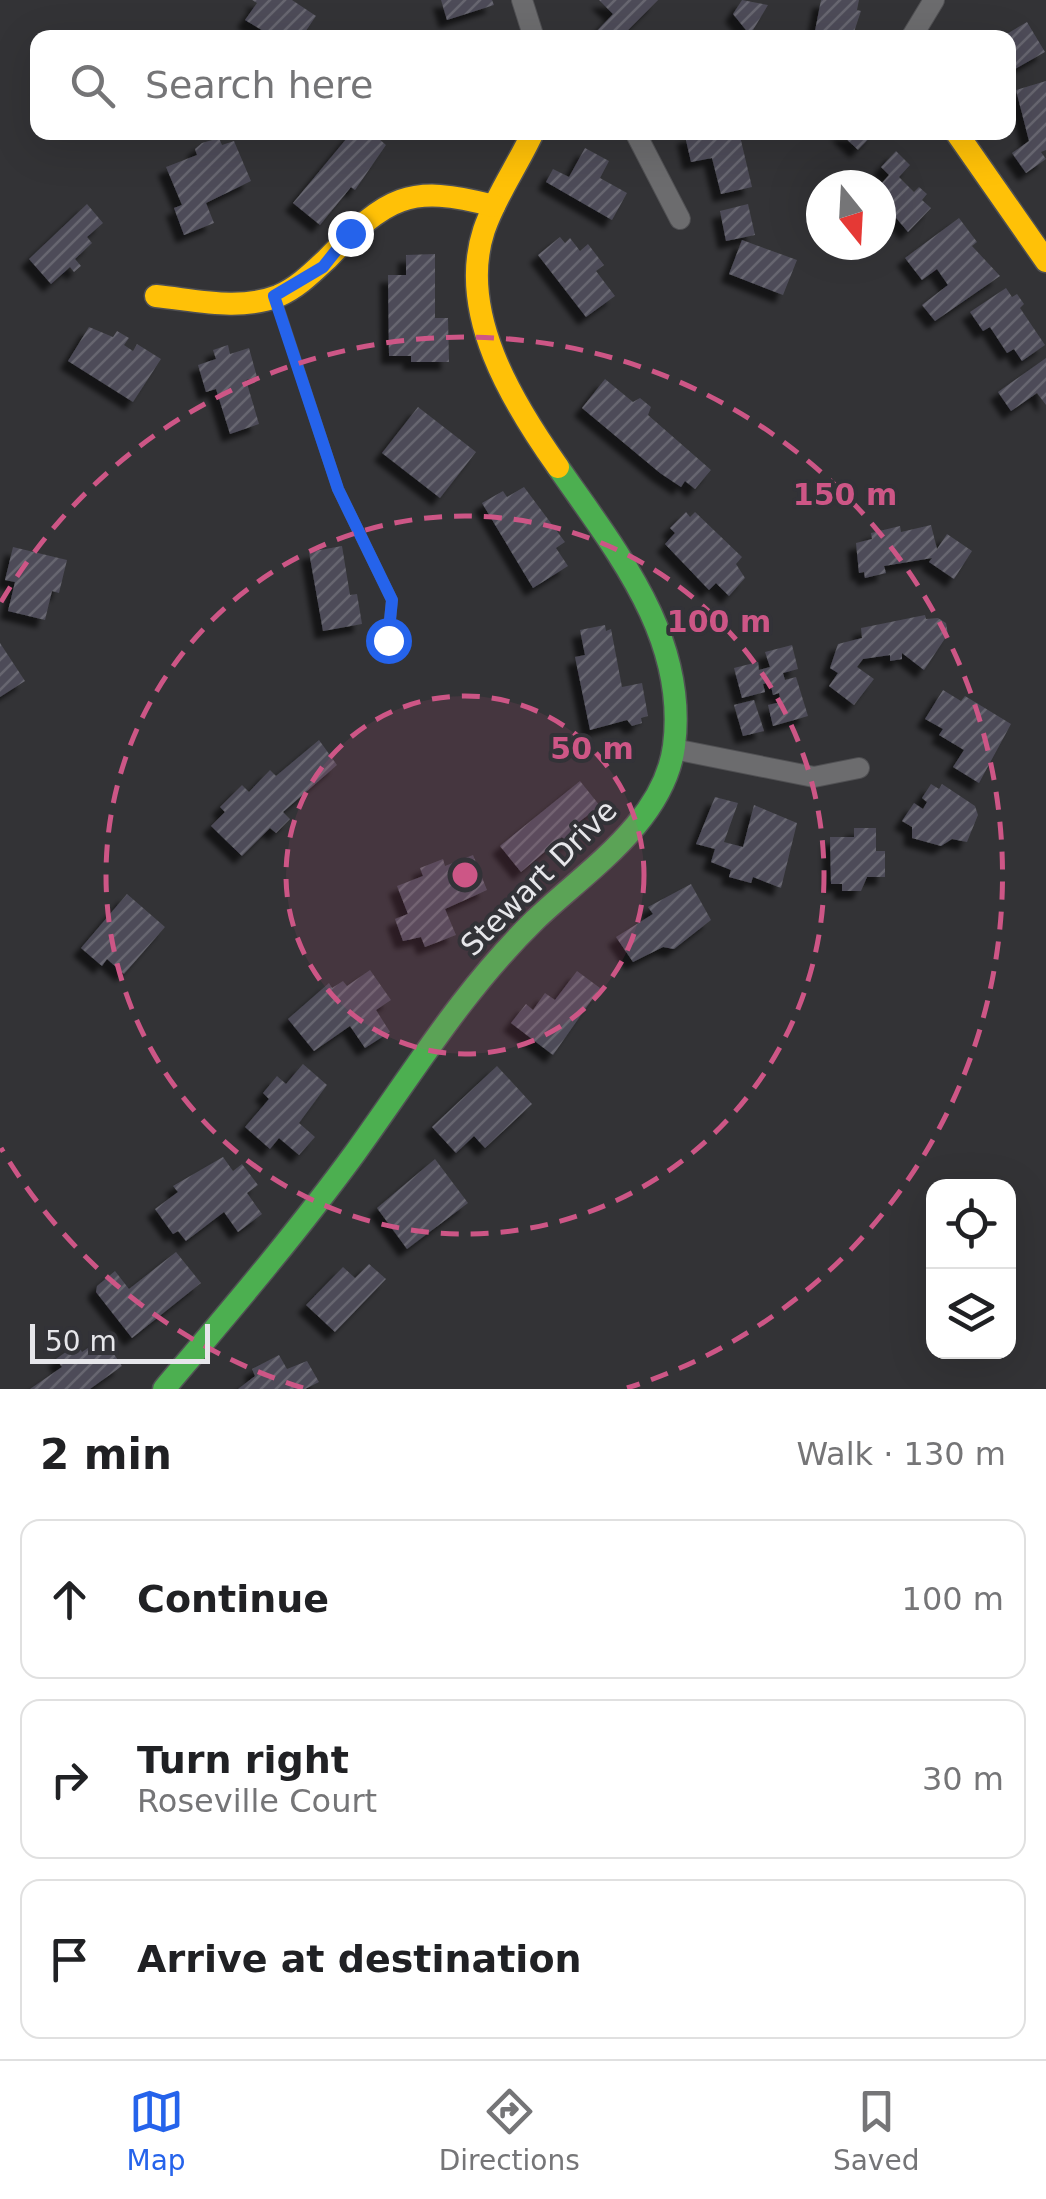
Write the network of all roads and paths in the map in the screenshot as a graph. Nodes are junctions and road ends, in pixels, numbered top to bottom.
1 (522, 0) edge
2 (934, 0) edge
3 (531, 30) edge
4 (915, 30) edge
5 (529, 140) edge
6 (639, 140) edge
7 (962, 140) edge
8 (494, 206) junction
9 (680, 218) dead end
10 (1046, 261) edge
11 (156, 296) dead end
12 (274, 296) junction
13 (388, 640) dead end
14 (674, 749) junction
15 (859, 768) dead end
16 (164, 1389) edge

1 - 3 street
2 - 4 street
5 - 8 street, Stewart Drive
6 - 9 street
7 - 10 street
8 - 12 street
8 - 14 street, Stewart Drive
11 - 12 street
12 - 13 lane
14 - 15 street
14 - 16 street, Stewart Drive

